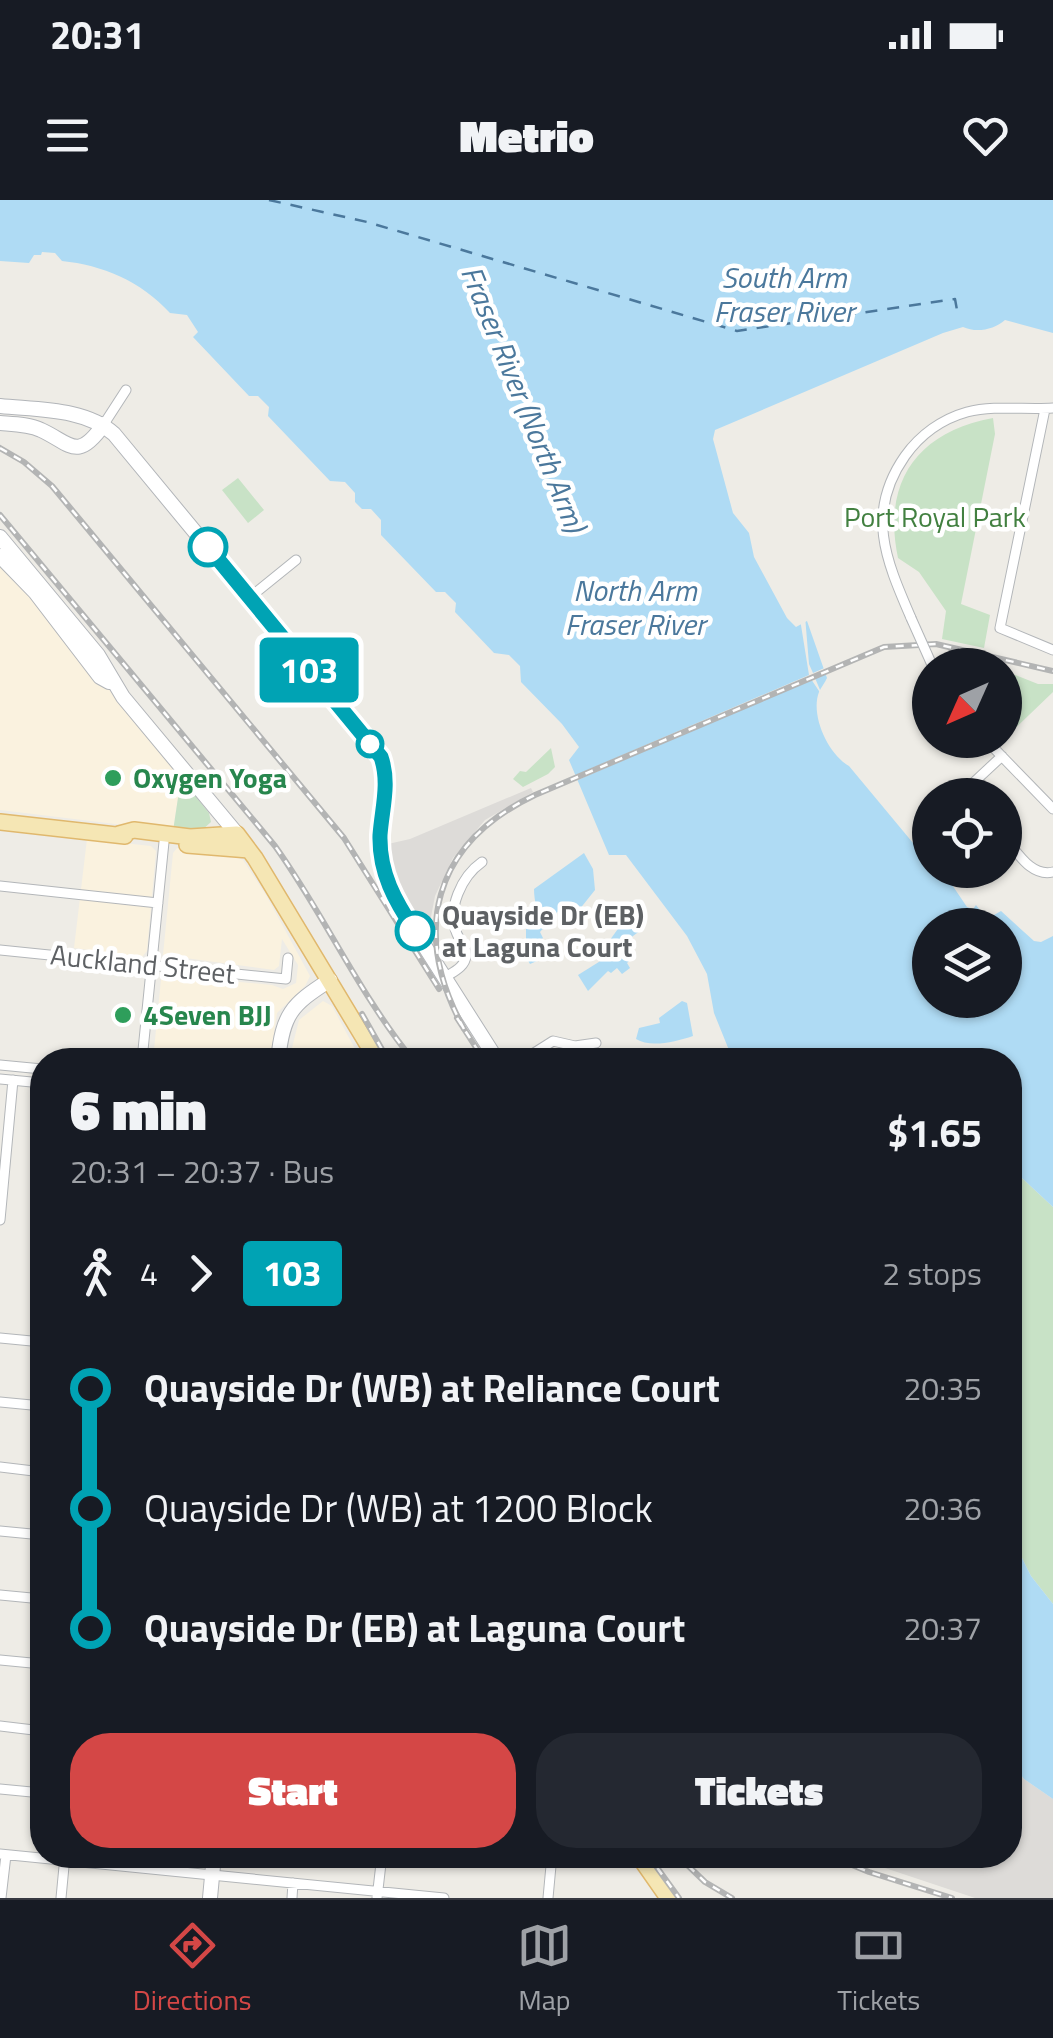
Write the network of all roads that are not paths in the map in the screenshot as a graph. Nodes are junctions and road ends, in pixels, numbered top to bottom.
1 (126, 390) dead end
2 (0, 406) edge
3 (1049, 408) edge
4 (0, 423) edge
5 (104, 424) junction
6 (0, 537) edge
7 (0, 556) edge
8 (296, 560) dead end
9 (249, 598) junction
10 (924, 648) edge
11 (1053, 650) edge
12 (114, 686) junction
13 (1000, 758) edge
14 (1004, 758) edge
15 (978, 778) edge
16 (1053, 810) edge
17 (0, 822) edge
18 (119, 834) junction
19 (237, 834) junction
20 (164, 842) junction
21 (249, 850) junction
22 (1022, 858) edge
23 (482, 862) dead end
24 (1049, 873) edge
25 (0, 886) edge
26 (158, 903) junction
27 (0, 950) edge
28 (288, 958) dead end
29 (152, 964) junction
30 (444, 978) junction
31 (330, 980) junction
32 (596, 1043) dead end
33 (143, 1048) edge
34 (280, 1048) edge
35 (370, 1048) edge
36 (489, 1048) edge
37 (541, 1048) edge
38 (0, 1065) edge
39 (30, 1068) edge
40 (0, 1079) edge
41 (13, 1080) junction
42 (30, 1082) edge
43 (0, 1220) edge
44 (0, 1338) edge
45 (30, 1341) edge
46 (0, 1402) edge
47 (30, 1405) edge
48 (0, 1468) edge
49 (30, 1471) edge
50 (0, 1531) edge
51 (30, 1534) edge
52 (0, 1595) edge
53 (30, 1598) edge
54 (0, 1660) edge
55 (30, 1663) edge
56 (0, 1726) edge
57 (30, 1730) edge
58 (0, 1789) edge
59 (30, 1793) edge
60 (3, 1854) edge
61 (30, 1856) edge
62 (64, 1868) edge
63 (138, 1868) edge
64 (213, 1868) edge
65 (381, 1868) edge
66 (551, 1868) edge
67 (647, 1868) edge
68 (212, 1875) junction
69 (293, 1883) junction
70 (378, 1895) edge
71 (1, 1898) edge
72 (61, 1898) edge
73 (210, 1898) edge
74 (292, 1898) edge
75 (444, 1898) edge
76 (548, 1898) edge
77 (668, 1898) edge

1 - 5 street
2 - 5 street
3 - 10 street, bridge
3 - 11 street
4 - 5 street
5 - 9 street
6 - 12 street
7 - 12 street
8 - 9 street
9 - 30 street
12 - 19 street
13 - 15 street
14 - 16 street
17 - 18 main road
18 - 19 main road
18 - 20 main road
19 - 21 main road
20 - 21 main road
20 - 26 street
21 - 31 main road
22 - 24 street
23 - 30 street
25 - 26 street
26 - 29 street
27 - 29 street, Auckland Street
28 - 29 street, Auckland Street
29 - 33 street
30 - 36 street
31 - 34 street
31 - 35 main road
32 - 37 street
38 - 39 street
40 - 41 street
41 - 42 street
41 - 43 street
44 - 45 street
46 - 47 street
48 - 49 street
50 - 51 street
52 - 53 street
54 - 55 street
56 - 57 street
58 - 59 street
60 - 61 street
60 - 71 street
62 - 72 street
63 - 68 street
64 - 68 street
65 - 70 street
66 - 76 street
67 - 77 main road
68 - 69 street
68 - 73 street
69 - 70 street
69 - 74 street
70 - 75 street

